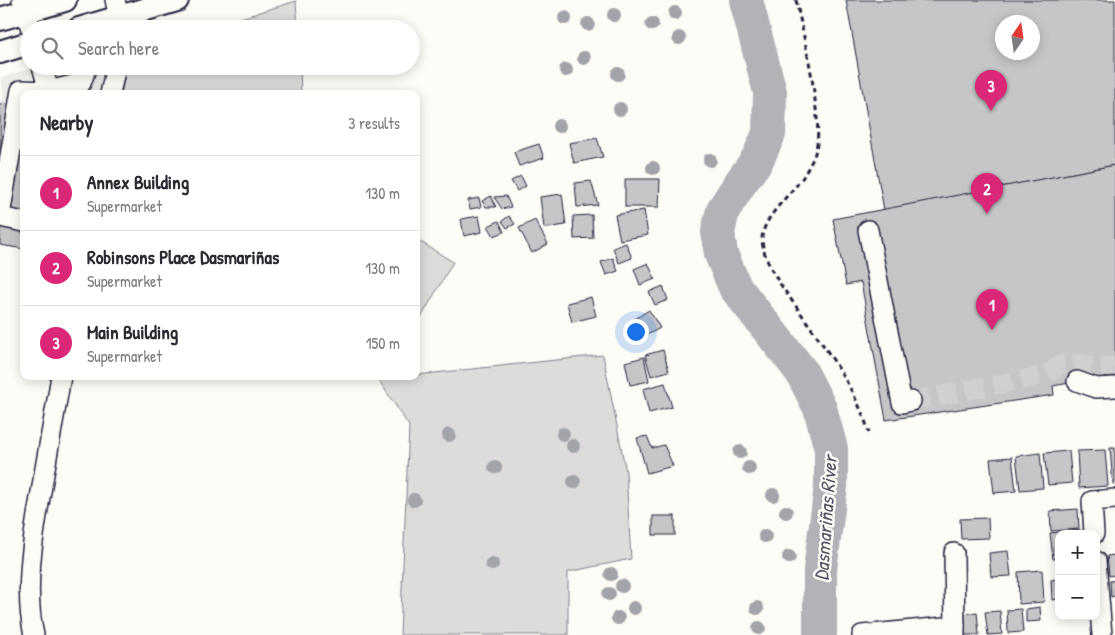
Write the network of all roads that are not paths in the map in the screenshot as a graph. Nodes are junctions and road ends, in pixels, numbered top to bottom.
1 (65, 0) edge
2 (177, 0) edge
3 (26, 13) edge
4 (0, 19) edge
5 (116, 19) edge
6 (20, 46) edge
7 (0, 52) edge
8 (45, 75) edge
9 (83, 75) edge
10 (114, 75) edge
11 (50, 90) edge
12 (54, 90) edge
13 (111, 90) edge
14 (20, 96) edge
15 (0, 217) edge
16 (20, 221) edge
17 (868, 230) dead end
18 (60, 380) edge
19 (1077, 381) dead end
20 (1115, 387) edge
21 (911, 400) dead end
22 (1115, 499) edge
23 (1094, 530) edge
24 (954, 553) dead end
25 (1097, 575) edge
26 (955, 631) edge
27 (899, 633) edge
28 (34, 635) edge
29 (862, 635) edge
30 (1102, 635) edge

1 - 3 main road
2 - 5 main road
3 - 4 main road
6 - 7 main road
8 - 11 street
9 - 12 street
10 - 13 street
14 - 15 street
15 - 16 street
17 - 21 street
18 - 28 street
19 - 20 street
22 - 23 street
24 - 26 street
25 - 30 street
26 - 27 street
27 - 29 street

